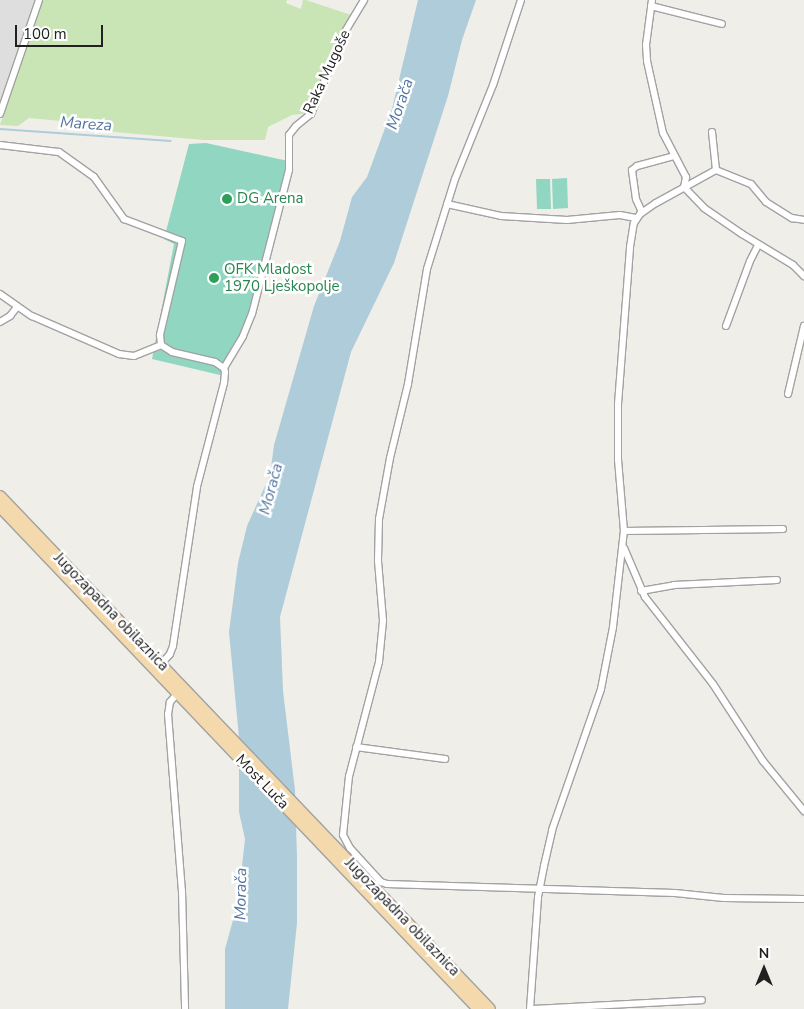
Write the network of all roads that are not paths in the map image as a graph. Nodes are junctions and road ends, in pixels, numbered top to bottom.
1 (39, 0) edge
2 (364, 0) edge
3 (521, 0) edge
4 (651, 3) edge
5 (722, 24) dead end
6 (0, 114) edge
7 (712, 132) dead end
8 (0, 145) edge
9 (674, 156) junction
10 (716, 170) junction
11 (684, 187) junction
12 (447, 204) junction
13 (642, 212) junction
14 (636, 218) junction
15 (804, 220) edge
16 (758, 245) junction
17 (804, 276) edge
18 (0, 294) edge
19 (17, 307) junction
20 (0, 322) edge
21 (726, 326) dead end
22 (804, 326) edge
23 (161, 344) junction
24 (224, 368) junction
25 (788, 394) dead end
26 (0, 496) edge
27 (0, 507) edge
28 (783, 529) dead end
29 (624, 531) junction
30 (623, 547) junction
31 (777, 580) dead end
32 (641, 591) junction
33 (161, 664) junction
34 (177, 694) junction
35 (219, 731) junction
36 (356, 747) junction
37 (444, 759) dead end
38 (804, 812) edge
39 (311, 827) junction
40 (539, 888) junction
41 (804, 899) edge
42 (702, 1000) dead end
43 (185, 1009) edge
44 (478, 1009) edge
45 (490, 1009) edge
46 (531, 1009) edge

1 - 6 street
2 - 24 street, Raka Mugoše
3 - 12 street
4 - 5 street
4 - 9 street
7 - 10 street
8 - 23 street
9 - 11 street
9 - 13 street
10 - 11 street
10 - 15 street
11 - 13 street
11 - 16 street
12 - 14 street
12 - 36 street
13 - 14 street
14 - 29 street
16 - 17 street
16 - 21 street
18 - 19 street
19 - 20 street
19 - 23 street
22 - 25 street
23 - 24 street
24 - 33 street
26 - 33 main road, Jugozapadna obilaznica
27 - 34 main road, Jugozapadna obilaznica
28 - 29 street
29 - 30 street
30 - 32 street
30 - 40 street
31 - 32 street
32 - 38 street
33 - 35 main road, Jugozapadna obilaznica
34 - 35 main road, Jugozapadna obilaznica
34 - 43 street
35 - 39 main road, Most Luča
36 - 37 street
36 - 40 street
39 - 44 main road, Jugozapadna obilaznica
39 - 45 main road, Jugozapadna obilaznica
40 - 41 street
40 - 46 street
42 - 46 street

